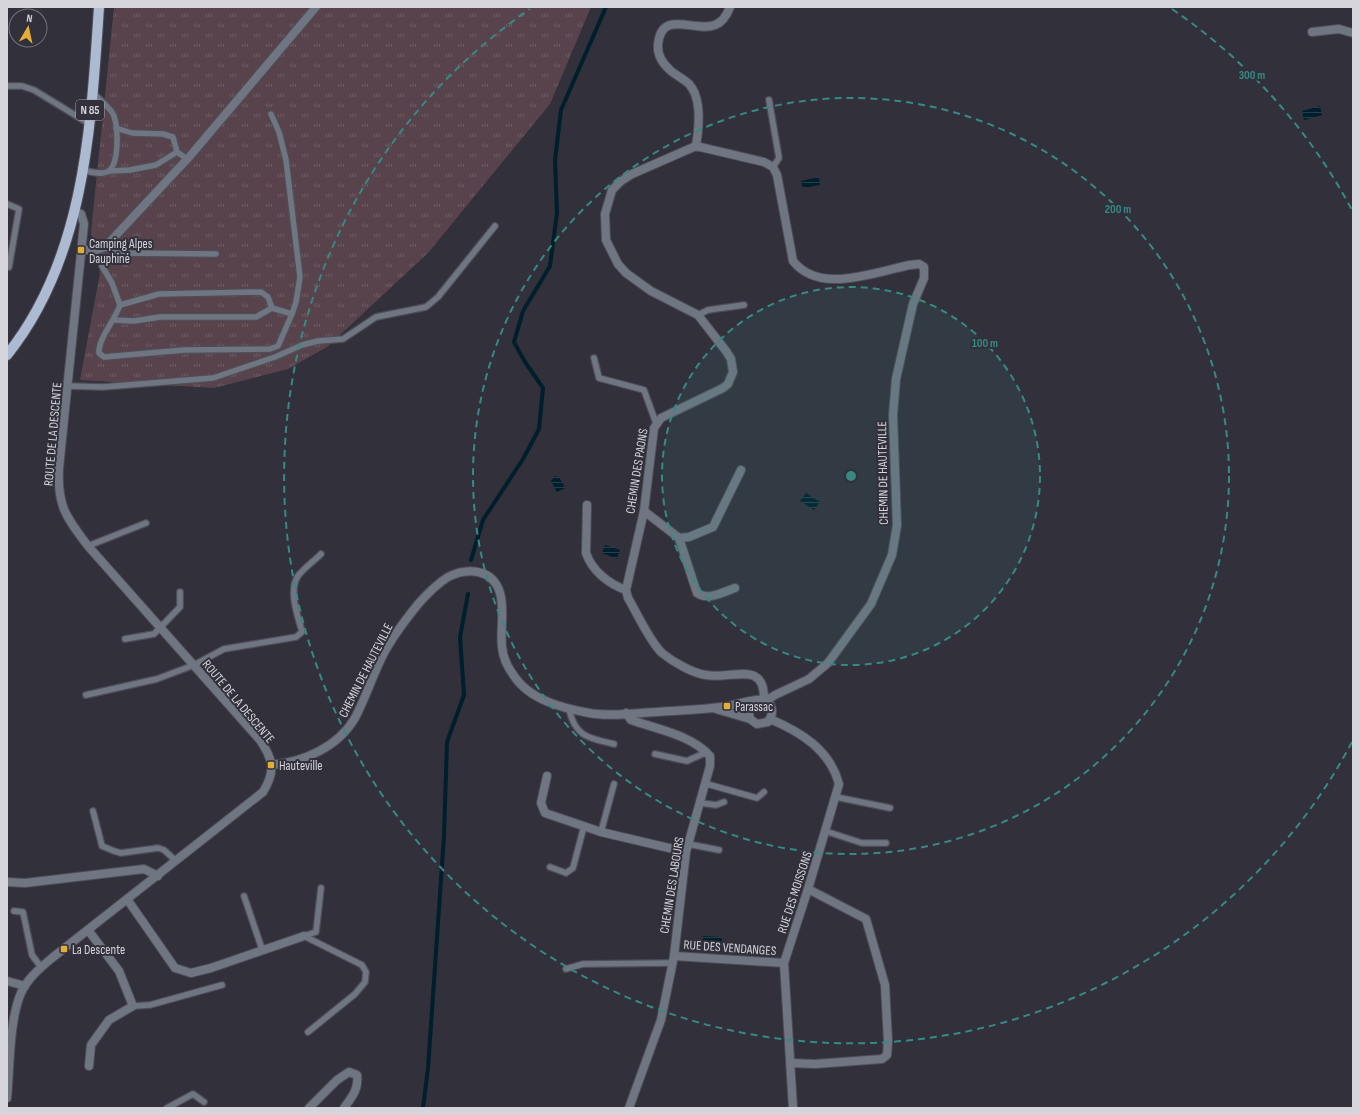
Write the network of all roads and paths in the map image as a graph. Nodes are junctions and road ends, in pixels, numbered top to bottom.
1 (99, 7) edge
2 (316, 7) edge
3 (730, 7) edge
4 (1312, 32) dead end
5 (1353, 33) edge
6 (7, 86) edge
7 (92, 91) junction
8 (769, 100) dead end
9 (271, 114) dead end
10 (88, 123) junction
11 (116, 128) junction
12 (696, 146) junction
13 (177, 152) junction
14 (187, 159) junction
15 (772, 167) junction
16 (83, 170) junction
17 (110, 171) junction
18 (7, 204) edge
19 (75, 211) junction
20 (496, 226) dead end
21 (105, 247) junction
22 (81, 250) junction
23 (216, 254) dead end
24 (102, 266) dead end
25 (10, 267) dead end
26 (120, 305) junction
27 (744, 305) dead end
28 (272, 308) junction
29 (292, 314) junction
30 (698, 315) junction
31 (114, 320) junction
32 (7, 355) edge
33 (594, 358) dead end
34 (67, 386) junction
35 (656, 423) junction
36 (741, 470) dead end
37 (587, 505) dead end
38 (644, 511) junction
39 (146, 523) dead end
40 (679, 538) junction
41 (88, 546) junction
42 (321, 554) dead end
43 (735, 588) dead end
44 (626, 590) junction
45 (180, 592) dead end
46 (161, 628) junction
47 (125, 639) dead end
48 (194, 665) junction
49 (86, 695) dead end
50 (765, 700) junction
51 (753, 701) junction
52 (711, 708) junction
53 (569, 709) junction
54 (626, 714) junction
55 (750, 719) junction
56 (770, 719) junction
57 (614, 744) dead end
58 (707, 752) junction
59 (655, 754) dead end
60 (272, 765) junction
61 (547, 776) dead end
62 (614, 784) dead end
63 (707, 784) junction
64 (764, 792) dead end
65 (836, 797) junction
66 (724, 802) dead end
67 (701, 803) junction
68 (890, 808) dead end
69 (93, 811) dead end
70 (584, 826) junction
71 (826, 831) junction
72 (601, 832) junction
73 (886, 843) dead end
74 (687, 848) junction
75 (719, 850) dead end
76 (176, 861) junction
77 (550, 867) dead end
78 (158, 876) junction
79 (7, 882) edge
80 (321, 888) dead end
81 (808, 889) junction
82 (244, 896) dead end
83 (127, 900) junction
84 (14, 911) dead end
85 (88, 930) junction
86 (304, 936) junction
87 (262, 949) junction
88 (673, 959) junction
89 (784, 963) junction
90 (41, 967) junction
91 (566, 969) dead end
92 (7, 981) edge
93 (222, 985) dead end
94 (25, 986) junction
95 (133, 1006) junction
96 (308, 1032) dead end
97 (9, 1058) edge
98 (791, 1062) junction
99 (89, 1066) dead end
100 (7, 1098) edge
101 (204, 1102) dead end
102 (167, 1108) edge
103 (309, 1108) edge
104 (344, 1108) edge
105 (629, 1108) edge
106 (793, 1108) edge

1 - 7 main road, N 85
2 - 14 street
3 - 12 street
4 - 5 street
6 - 10 lane
7 - 10 main road, N 85
7 - 11 lane
8 - 15 lane
9 - 29 lane
10 - 16 main road, N 85
11 - 13 lane
11 - 17 lane
12 - 15 street
12 - 30 street, CHEMIN DES PAONS
13 - 14 lane
13 - 17 lane
14 - 21 street
15 - 50 street, CHEMIN DE HAUTEVILLE
16 - 17 lane
16 - 19 main road, N 85
18 - 25 lane
19 - 22 street, ROUTE DE LA DESCENTE
19 - 32 main road, N 85
20 - 34 lane
21 - 22 street
21 - 23 lane
22 - 34 street, ROUTE DE LA DESCENTE
24 - 26 lane
26 - 28 lane
26 - 31 lane
27 - 30 lane
28 - 29 lane
28 - 31 lane
29 - 31 lane
30 - 35 street, CHEMIN DES PAONS
33 - 35 lane
34 - 41 street, ROUTE DE LA DESCENTE
35 - 38 street, CHEMIN DES PAONS
36 - 40 street
37 - 44 street
38 - 40 street
38 - 44 street, CHEMIN DES PAONS
39 - 41 lane
40 - 43 street
41 - 46 street, ROUTE DE LA DESCENTE
42 - 48 lane
44 - 50 street
45 - 46 lane
46 - 47 lane
46 - 48 street, ROUTE DE LA DESCENTE
48 - 49 lane
48 - 60 street, ROUTE DE LA DESCENTE
50 - 51 street
50 - 56 street
51 - 52 street, CHEMIN DE HAUTEVILLE
51 - 55 street
52 - 54 street, CHEMIN DE HAUTEVILLE
52 - 55 street, CHEMIN DE HAUTEVILLE
53 - 54 street, CHEMIN DE HAUTEVILLE
53 - 57 lane
53 - 60 street, CHEMIN DE HAUTEVILLE
54 - 58 street
55 - 56 street
56 - 65 street, RUE DES MOISSONS
58 - 59 lane
58 - 63 street, CHEMIN DES LABOURS
60 - 76 street
61 - 70 street
62 - 72 lane
63 - 64 lane
63 - 67 street, CHEMIN DES LABOURS
65 - 68 lane
65 - 71 street, RUE DES MOISSONS
66 - 67 lane
67 - 74 street, CHEMIN DES LABOURS
69 - 76 lane
70 - 72 street
70 - 77 lane
71 - 73 lane
71 - 81 street, RUE DES MOISSONS
72 - 74 street
74 - 75 lane
74 - 88 street, CHEMIN DES LABOURS
76 - 78 street
78 - 79 street
78 - 83 street
80 - 86 lane
81 - 89 street, RUE DES MOISSONS
81 - 98 street
82 - 87 lane
83 - 85 street
83 - 87 street
84 - 90 lane
85 - 90 street
85 - 95 street
86 - 87 street
86 - 96 lane
88 - 89 street, RUE DES VENDANGES
88 - 91 lane
88 - 105 street, CHEMIN DES LABOURS
89 - 98 street, RUE DES MOISSONS
90 - 94 street
92 - 94 street
93 - 95 lane
94 - 97 street
95 - 99 street
97 - 100 street
98 - 106 street, RUE DES MOISSONS
101 - 102 lane
103 - 104 street

